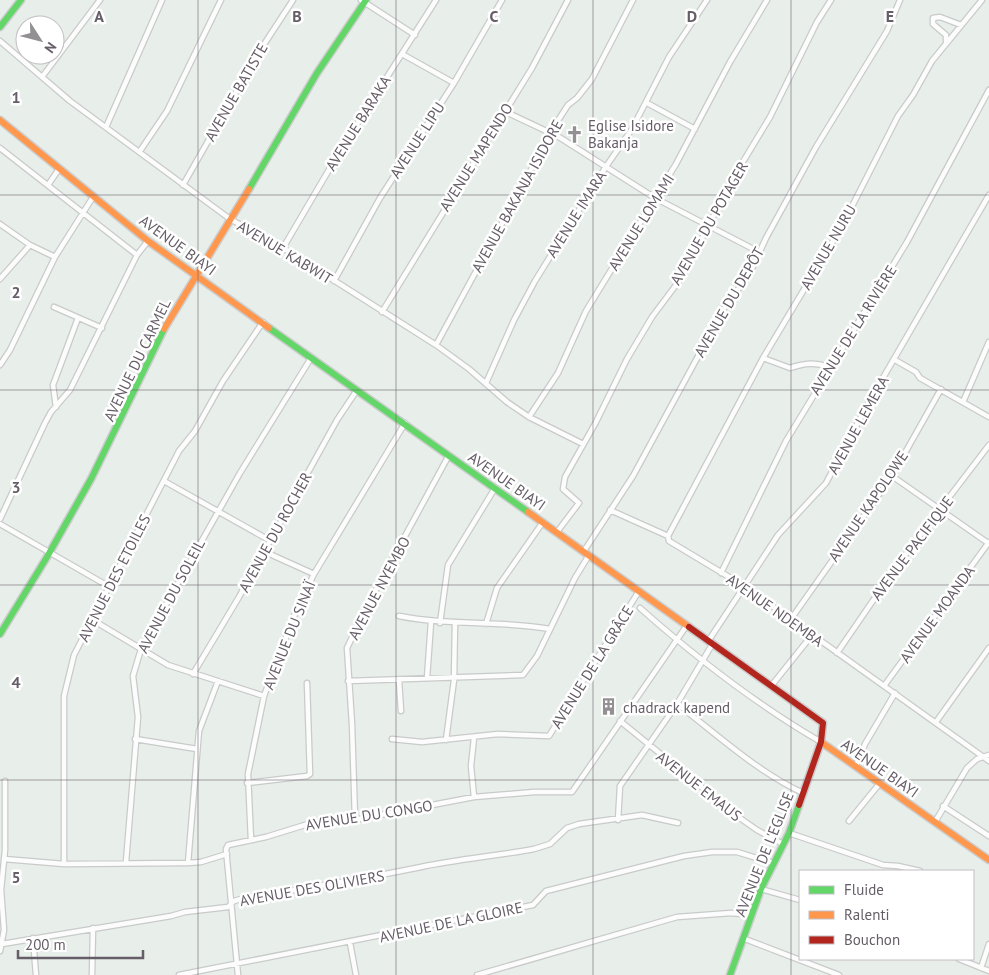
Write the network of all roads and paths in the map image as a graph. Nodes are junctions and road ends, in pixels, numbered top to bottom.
1 (21, 0) edge
2 (100, 0) edge
3 (162, 0) edge
4 (221, 0) edge
5 (292, 0) edge
6 (436, 0) edge
7 (502, 0) edge
8 (568, 0) edge
9 (633, 0) edge
10 (707, 0) edge
11 (767, 0) edge
12 (831, 0) edge
13 (900, 0) edge
14 (982, 0) edge
15 (364, 1) edge
16 (961, 25) junction
17 (0, 27) edge
18 (415, 35) junction
19 (0, 41) edge
20 (946, 42) junction
21 (402, 54) junction
22 (42, 77) junction
23 (454, 82) junction
24 (989, 90) edge
25 (647, 103) junction
26 (504, 111) junction
27 (0, 120) edge
28 (106, 127) junction
29 (695, 129) junction
30 (551, 134) junction
31 (0, 148) edge
32 (140, 151) junction
33 (605, 168) junction
34 (59, 169) junction
35 (183, 185) junction
36 (48, 186) junction
37 (989, 195) edge
38 (93, 197) junction
39 (655, 198) junction
40 (83, 212) junction
41 (230, 219) junction
42 (0, 224) edge
43 (708, 225) junction
44 (148, 241) junction
45 (30, 245) junction
46 (282, 248) junction
47 (758, 252) junction
48 (137, 255) junction
49 (55, 257) junction
50 (198, 275) junction
51 (0, 279) edge
52 (334, 281) junction
53 (54, 307) dead end
54 (382, 312) junction
55 (78, 318) junction
56 (263, 322) junction
57 (102, 328) junction
58 (989, 342) edge
59 (436, 345) junction
60 (311, 358) junction
61 (763, 358) junction
62 (895, 360) junction
63 (0, 364) edge
64 (829, 367) junction
65 (0, 371) edge
66 (486, 382) junction
67 (941, 389) junction
68 (357, 390) junction
69 (963, 402) junction
70 (56, 407) junction
71 (529, 417) junction
72 (989, 417) edge
73 (405, 424) junction
74 (583, 444) junction
75 (989, 445) edge
76 (449, 455) junction
77 (892, 476) junction
78 (164, 481) junction
79 (495, 488) junction
80 (942, 509) junction
81 (610, 510) junction
82 (217, 512) junction
83 (0, 519) edge
84 (543, 522) junction
85 (0, 524) edge
86 (557, 532) junction
87 (668, 536) junction
88 (269, 540) junction
89 (989, 542) edge
90 (263, 551) junction
91 (50, 553) junction
92 (587, 553) junction
93 (721, 573) junction
94 (314, 574) junction
95 (108, 586) junction
96 (744, 586) junction
97 (639, 591) junction
98 (640, 608) dead end
99 (399, 616) dead end
100 (91, 619) junction
101 (790, 619) junction
102 (431, 622) junction
103 (440, 623) junction
104 (455, 623) junction
105 (486, 624) junction
106 (687, 625) junction
107 (550, 629) junction
108 (0, 634) edge
109 (812, 635) junction
110 (676, 641) junction
111 (710, 642) junction
112 (989, 648) edge
113 (141, 649) junction
114 (837, 653) junction
115 (703, 660) junction
116 (193, 674) junction
117 (427, 678) junction
118 (454, 678) junction
119 (399, 680) junction
120 (218, 681) junction
121 (348, 681) junction
122 (307, 683) dead end
123 (772, 685) junction
124 (884, 686) junction
125 (895, 693) junction
126 (264, 696) junction
127 (677, 704) junction
128 (401, 710) dead end
129 (620, 721) junction
130 (936, 722) junction
131 (474, 738) junction
132 (135, 739) junction
133 (392, 739) dead end
134 (446, 740) junction
135 (821, 742) junction
136 (649, 746) junction
137 (197, 749) junction
138 (989, 755) edge
139 (982, 758) junction
140 (989, 761) edge
141 (856, 766) junction
142 (5, 782) dead end
143 (880, 783) junction
144 (247, 784) junction
145 (803, 793) junction
146 (474, 797) junction
147 (944, 806) junction
148 (354, 820) junction
149 (618, 820) junction
150 (849, 821) dead end
151 (934, 822) junction
152 (678, 823) dead end
153 (789, 833) junction
154 (989, 836) edge
155 (251, 840) junction
156 (783, 844) junction
157 (227, 854) junction
158 (4, 859) junction
159 (989, 860) edge
160 (126, 862) junction
161 (188, 863) junction
162 (773, 863) junction
163 (64, 864) junction
164 (916, 870) edge
165 (761, 889) junction
166 (799, 900) edge
167 (232, 903) junction
168 (2, 913) edge
169 (752, 915) junction
170 (93, 928) junction
171 (33, 938) junction
172 (745, 939) junction
173 (350, 943) junction
174 (2, 944) junction
175 (989, 944) edge
176 (0, 950) edge
177 (799, 960) edge
178 (800, 960) edge
179 (961, 960) edge
180 (237, 962) junction
181 (980, 968) junction
182 (989, 972) edge
183 (36, 975) edge
184 (92, 975) edge
185 (179, 975) edge
186 (238, 975) edge
187 (356, 975) edge
188 (477, 975) edge
189 (730, 975) edge
190 (839, 975) edge

1 - 17 street
2 - 22 street
3 - 28 street
4 - 32 street
5 - 35 street, AVENUE BATISTE
6 - 18 street, AVENUE BARAKA
7 - 23 street, AVENUE LIPU
8 - 26 street, AVENUE MAPENDO
9 - 30 street, AVENUE BAKANJA ISIDORE
10 - 25 street, AVENUE IMARA
11 - 29 street, AVENUE LOMAMI
12 - 43 street, AVENUE DU POTAGER
13 - 47 street, AVENUE DU DEPÔT
14 - 16 street
15 - 18 street
15 - 41 street, AVENUE DU CARMEL
16 - 20 street, AVENUE NURU
16 - 20 street
18 - 21 street, AVENUE BARAKA
19 - 22 street, AVENUE KABWIT
20 - 61 street, AVENUE NURU
21 - 23 street
21 - 46 street, AVENUE BARAKA
22 - 28 street, AVENUE KABWIT
23 - 52 street, AVENUE LIPU
24 - 64 street, AVENUE DE LA RIVIÈRE
25 - 29 street
25 - 33 street, AVENUE IMARA
26 - 30 street
26 - 54 street, AVENUE MAPENDO
27 - 34 street, AVENUE BIAYI
28 - 32 street, AVENUE KABWIT
29 - 39 street, AVENUE LOMAMI
30 - 33 street
30 - 59 street, AVENUE BAKANJA ISIDORE
31 - 36 street
32 - 35 street, AVENUE KABWIT
33 - 39 street
33 - 66 street, AVENUE IMARA
34 - 36 street
34 - 38 street, AVENUE BIAYI
35 - 41 street, AVENUE KABWIT
36 - 40 street
37 - 62 street, AVENUE LEMERA
38 - 40 street
38 - 44 street, AVENUE BIAYI
39 - 43 street
39 - 71 street, AVENUE LOMAMI
40 - 48 street
40 - 49 street
41 - 46 street, AVENUE KABWIT
41 - 50 street, AVENUE DU CARMEL
42 - 45 street
43 - 47 street
43 - 74 street, AVENUE DU POTAGER
44 - 48 street
44 - 50 street, AVENUE BIAYI
45 - 49 street
45 - 51 street
46 - 52 street, AVENUE KABWIT
47 - 81 street, AVENUE DU DEPÔT
48 - 57 street
49 - 63 street
50 - 56 street, AVENUE BIAYI
50 - 91 street, AVENUE DU CARMEL
52 - 54 street, AVENUE KABWIT
53 - 55 street
54 - 59 street, AVENUE KABWIT
55 - 57 street
55 - 70 street
56 - 60 street, AVENUE BIAYI
56 - 78 street, AVENUE DES ETOILES
57 - 70 street
58 - 69 street
59 - 66 street, AVENUE KABWIT
60 - 68 street, AVENUE BIAYI
60 - 82 street, AVENUE DU SOLEIL
61 - 64 street
61 - 87 street, AVENUE NURU
62 - 67 street
62 - 96 street, AVENUE LEMERA
63 - 65 street
64 - 93 street, AVENUE DE LA RIVIÈRE
66 - 71 street, AVENUE KABWIT
67 - 69 street
67 - 77 street, AVENUE KAPOLOWE
68 - 73 street, AVENUE BIAYI
68 - 88 street, AVENUE DU ROCHER
69 - 72 street
70 - 83 street
71 - 74 street, AVENUE KABWIT
73 - 76 street, AVENUE BIAYI
73 - 94 street, AVENUE DU SINAÏ
74 - 86 street, AVENUE DU POTAGER
75 - 80 street, AVENUE PACIFIQUE
76 - 79 street, AVENUE BIAYI
76 - 121 street, AVENUE NYEMBO
77 - 80 street
77 - 101 street, AVENUE KAPOLOWE
78 - 82 street
78 - 95 street, AVENUE DES ETOILES
79 - 84 street, AVENUE BIAYI
79 - 103 street
80 - 89 street
80 - 114 street, AVENUE PACIFIQUE
81 - 87 street, AVENUE NDEMBA
81 - 92 street, AVENUE DU DEPÔT
82 - 88 street
82 - 113 street, AVENUE DU SOLEIL
84 - 86 street, AVENUE BIAYI
84 - 105 street
85 - 91 street
86 - 92 street, AVENUE BIAYI
87 - 93 street, AVENUE NDEMBA
88 - 90 street, AVENUE DU ROCHER
89 - 124 street, AVENUE MOANDA
90 - 94 street
90 - 116 street, AVENUE DU ROCHER
91 - 95 street
91 - 108 street, AVENUE DU CARMEL
92 - 97 street, AVENUE BIAYI
92 - 107 street, AVENUE DU DEPÔT
93 - 96 street, AVENUE NDEMBA
94 - 126 street, AVENUE DU SINAÏ
95 - 100 street, AVENUE DES ETOILES
96 - 101 street, AVENUE NDEMBA
96 - 111 street, AVENUE LEMERA
97 - 106 street, AVENUE BIAYI
97 - 131 street, AVENUE DE LA GRÂCE
98 - 110 street
99 - 102 street
100 - 113 street
100 - 163 street, AVENUE DES ETOILES
101 - 109 street, AVENUE NDEMBA
102 - 103 street
102 - 117 street
103 - 104 street
104 - 105 street
104 - 118 street
105 - 107 street
106 - 110 street, AVENUE DU CONGO
106 - 111 street, AVENUE BIAYI
107 - 118 street, AVENUE DU DEPÔT
109 - 114 street, AVENUE NDEMBA
109 - 123 street
110 - 115 street
110 - 129 street, AVENUE DU CONGO
111 - 115 street
111 - 123 street, AVENUE BIAYI
112 - 130 street
113 - 116 street
113 - 132 street, AVENUE DU SOLEIL
114 - 124 street, AVENUE NDEMBA
115 - 127 street
115 - 135 street
116 - 120 street
117 - 118 street
117 - 119 street
118 - 134 street
119 - 121 street
119 - 128 street
120 - 126 street
120 - 137 street
121 - 148 street, AVENUE NYEMBO
122 - 144 street
123 - 135 street, AVENUE BIAYI
124 - 125 street, AVENUE NDEMBA
125 - 130 street, AVENUE NDEMBA
125 - 141 street
126 - 144 street, AVENUE DU SINAÏ
127 - 136 street
127 - 145 street
129 - 136 street, AVENUE EMAUS
129 - 146 street, AVENUE DU CONGO
130 - 139 street, AVENUE NDEMBA
131 - 134 street, AVENUE DE LA GRÂCE
131 - 146 street
132 - 137 street
132 - 160 street, AVENUE DU SOLEIL
133 - 134 street, AVENUE DE LA GRÂCE
135 - 141 street, AVENUE BIAYI
135 - 145 street, AVENUE DE L'EGLISE
136 - 149 street
136 - 156 street, AVENUE EMAUS
137 - 161 street
138 - 139 street
139 - 140 street, AVENUE NDEMBA
139 - 147 street
141 - 143 street, AVENUE BIAYI
142 - 158 street
143 - 150 street
143 - 151 street, AVENUE BIAYI
144 - 155 street, AVENUE DU SINAÏ
145 - 153 street, AVENUE DE L'EGLISE
146 - 148 street, AVENUE DU CONGO
147 - 151 street
147 - 154 street
148 - 155 street, AVENUE DU CONGO
149 - 152 street, AVENUE DES OLIVIERS
149 - 167 street, AVENUE DES OLIVIERS
151 - 159 street, AVENUE BIAYI
153 - 156 street, AVENUE DE L'EGLISE
153 - 164 street
155 - 157 street, AVENUE DU CONGO
156 - 162 street, AVENUE DE L'EGLISE
157 - 161 street, AVENUE DU CONGO
157 - 167 street
158 - 163 street, AVENUE DU CONGO
158 - 168 street
160 - 161 street, AVENUE DU CONGO
160 - 163 street, AVENUE DU CONGO
162 - 165 street, AVENUE DE L'EGLISE
162 - 173 street, AVENUE DE LA GLOIRE
165 - 166 street
165 - 169 street, AVENUE DE L'EGLISE
167 - 170 street, AVENUE DES OLIVIERS
167 - 180 street
168 - 174 street
169 - 172 street, AVENUE DE L'EGLISE
169 - 188 street
170 - 171 street, AVENUE DES OLIVIERS
170 - 184 street
171 - 174 street, AVENUE DES OLIVIERS
171 - 183 street
172 - 177 street
172 - 189 street, AVENUE DE L'EGLISE
173 - 180 street, AVENUE DE LA GLOIRE
173 - 187 street
174 - 176 street
175 - 181 street
178 - 190 street
179 - 181 street
180 - 185 street, AVENUE DE LA GLOIRE
180 - 186 street
181 - 182 street

